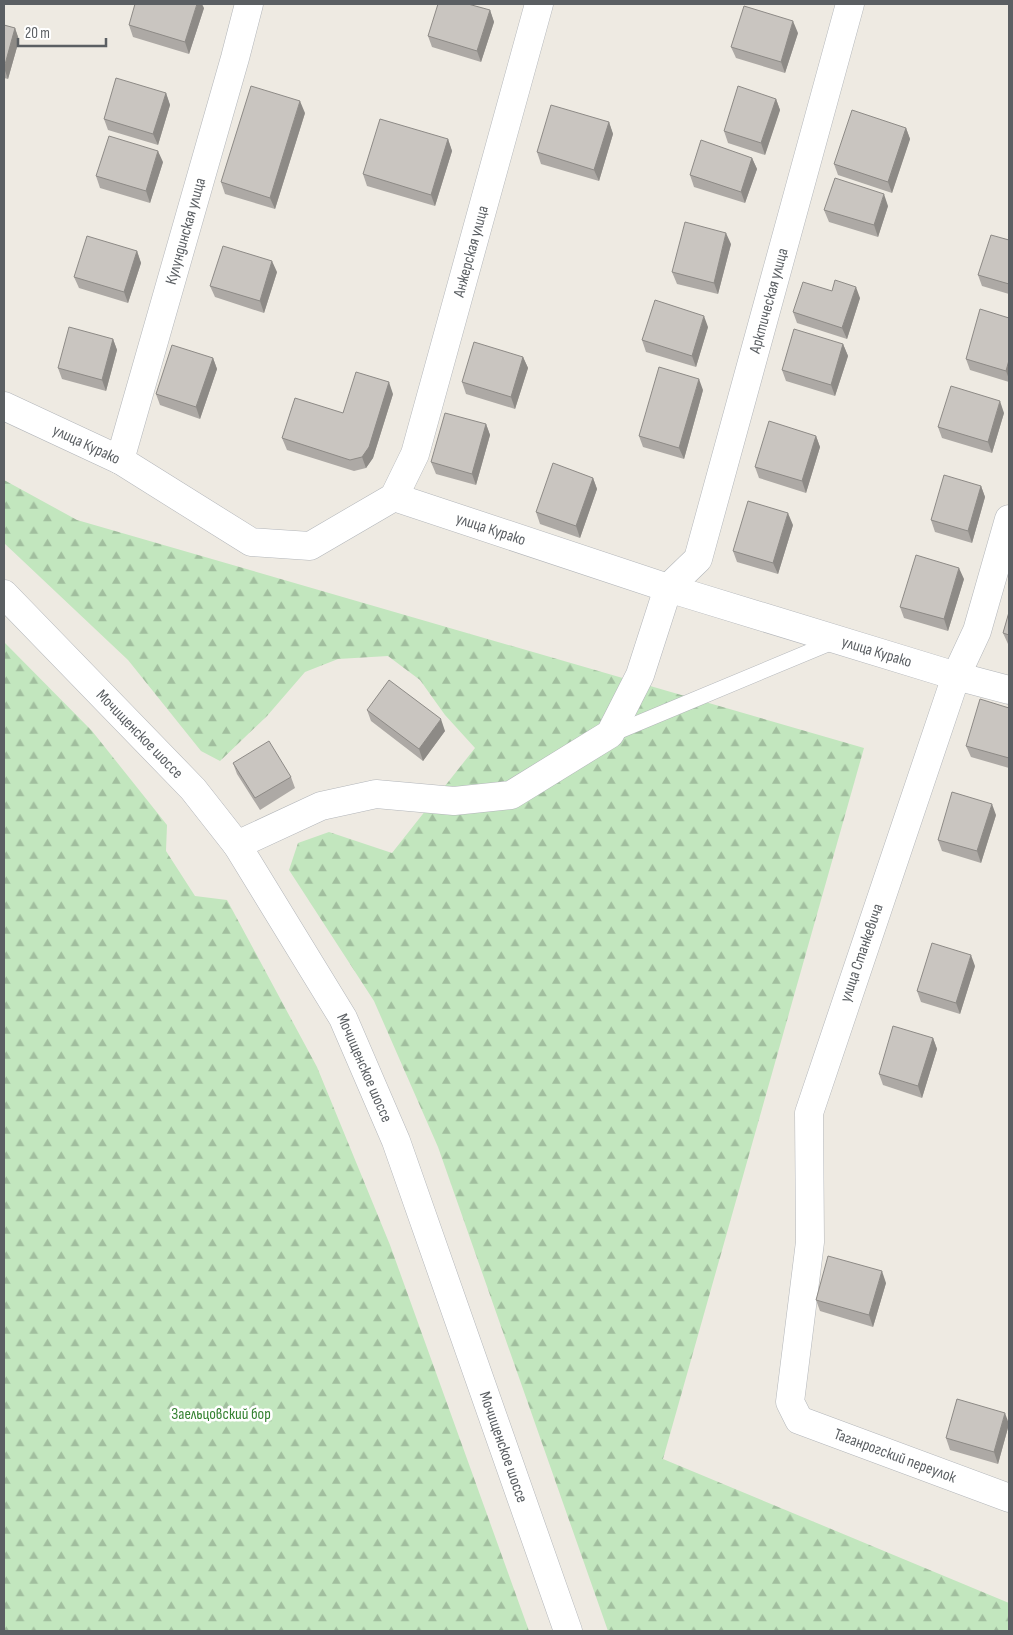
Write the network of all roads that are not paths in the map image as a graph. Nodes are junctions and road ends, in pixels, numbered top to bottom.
1 (249, 4) edge
2 (539, 4) edge
3 (850, 4) edge
4 (4, 406) edge
5 (120, 460) junction
6 (394, 497) junction
7 (1009, 519) edge
8 (668, 588) junction
9 (4, 594) edge
10 (838, 640) junction
11 (956, 676) junction
12 (1009, 690) edge
13 (610, 734) junction
14 (238, 845) junction
15 (790, 1402) joint
16 (1009, 1498) edge
17 (568, 1631) edge

1 - 5 street, Кулундинская улица
2 - 6 street, Анжерская улица
3 - 8 street, Арктическая улица
4 - 5 street, улица Курако
5 - 6 street, улица Курако
6 - 8 street, улица Курако
7 - 11 street, улица Станкевича
8 - 10 street, улица Курако
8 - 13 street
9 - 14 street, Мочищенское шоссе
10 - 11 street, улица Курако
10 - 13 lane
11 - 12 street, улица Курако
11 - 15 street, улица Станкевича
13 - 14 street
14 - 17 street, Мочищенское шоссе
15 - 16 street, Таганрогский переулок

